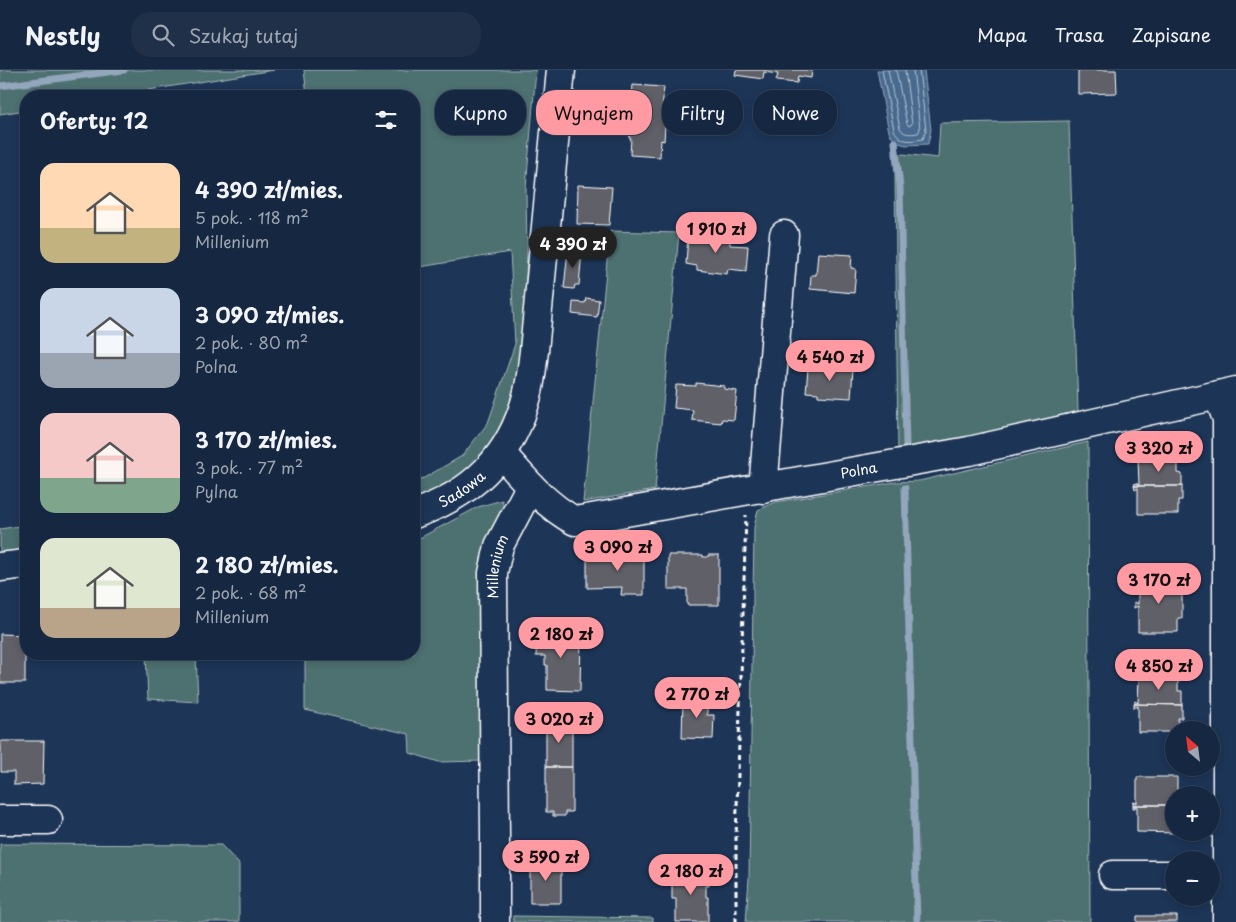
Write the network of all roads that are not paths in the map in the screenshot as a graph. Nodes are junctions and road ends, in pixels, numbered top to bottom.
1 (561, 70) edge
2 (784, 235) dead end
3 (1227, 393) edge
4 (502, 454) junction
5 (530, 487) junction
6 (755, 490) junction
7 (420, 512) edge
8 (20, 565) edge
9 (0, 567) edge
10 (0, 820) edge
11 (48, 820) dead end
12 (1114, 875) dead end
13 (1165, 875) edge
14 (1225, 875) edge
15 (495, 922) edge
16 (1227, 922) edge

1 - 4 street
2 - 6 street
3 - 6 street, Polna
3 - 14 street
4 - 5 street, Polna
4 - 7 street, Sadowa
5 - 6 street, Polna
5 - 15 street, Millenium
8 - 9 street
10 - 11 street
12 - 13 street
14 - 16 street

